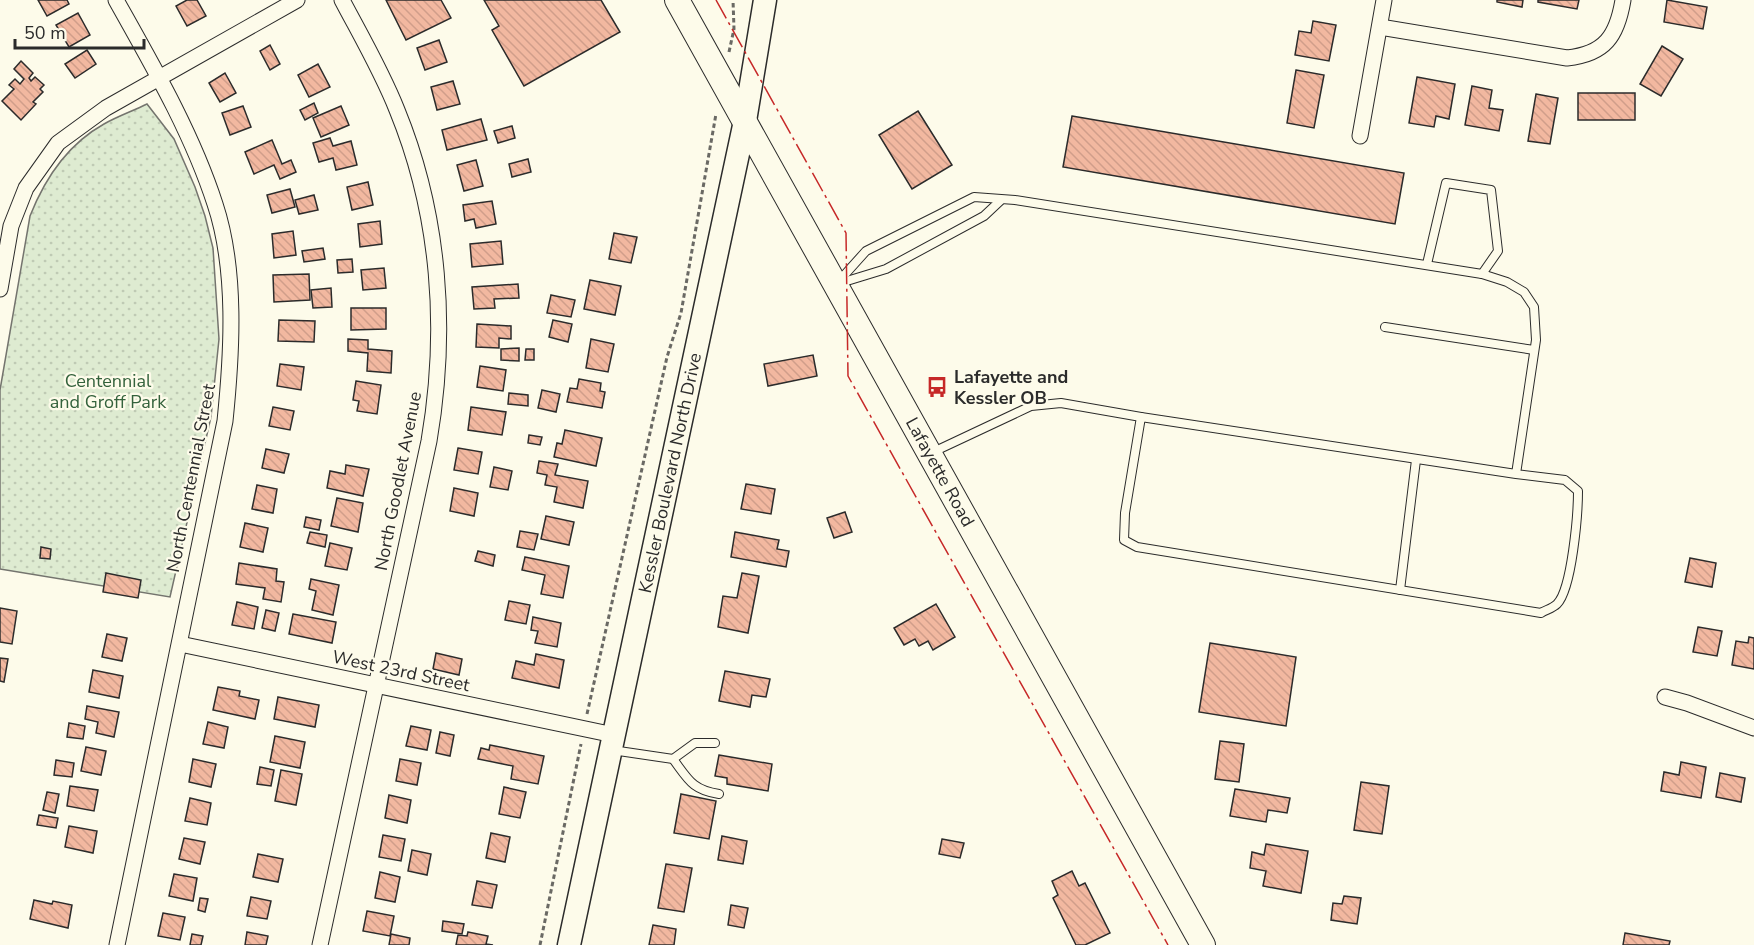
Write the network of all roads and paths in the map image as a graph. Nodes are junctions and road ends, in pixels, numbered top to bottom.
1 (116, 0) edge
2 (297, 0) edge
3 (342, 0) edge
4 (677, 0) edge
5 (733, 0) edge
6 (765, 0) edge
7 (1384, 0) edge
8 (1623, 0) edge
9 (1380, 27) junction
10 (159, 77) junction
11 (723, 82) junction
12 (745, 121) junction
13 (1360, 136) dead end
14 (1001, 200) junction
15 (1427, 264) junction
16 (1482, 274) junction
17 (836, 284) junction
18 (0, 289) edge
19 (1385, 327) dead end
20 (1534, 350) junction
21 (1141, 417) junction
22 (930, 454) junction
23 (1416, 460) junction
24 (1516, 474) junction
25 (1400, 590) junction
26 (180, 644) junction
27 (375, 685) junction
28 (1665, 697) dead end
29 (1754, 728) edge
30 (584, 729) junction
31 (612, 742) junction
32 (715, 743) dead end
33 (673, 759) junction
34 (719, 794) dead end
35 (117, 945) edge
36 (320, 945) edge
37 (540, 945) edge
38 (569, 945) edge
39 (1203, 945) edge

1 - 10 street, North Centennial Street
2 - 10 street
3 - 27 street, North Goodlet Avenue
4 - 11 main road, Lafayette Road
5 - 11 path
6 - 12 main road, Kessler Boulevard North Drive
7 - 9 street
8 - 9 street
9 - 13 street
10 - 18 street
10 - 26 street, North Centennial Street
11 - 12 main road, Lafayette Road
11 - 30 path
12 - 17 main road, Lafayette Road
12 - 31 main road, Kessler Boulevard North Drive
14 - 15 lane
14 - 17 lane
14 - 17 lane
15 - 16 lane
15 - 16 lane
16 - 20 lane
17 - 22 main road, Lafayette Road
19 - 20 lane
20 - 24 lane
21 - 22 lane
21 - 23 lane
21 - 25 lane
22 - 39 main road, Lafayette Road
23 - 24 lane
23 - 25 lane
24 - 25 lane
26 - 27 street, West 23rd Street
26 - 35 street, North Centennial Street
27 - 30 street, West 23rd Street
27 - 36 street, North Goodlet Avenue
28 - 29 street
30 - 31 street, West 23rd Street
30 - 37 path
31 - 33 lane
31 - 38 main road, Kessler Boulevard North Drive
32 - 33 lane
33 - 34 lane

